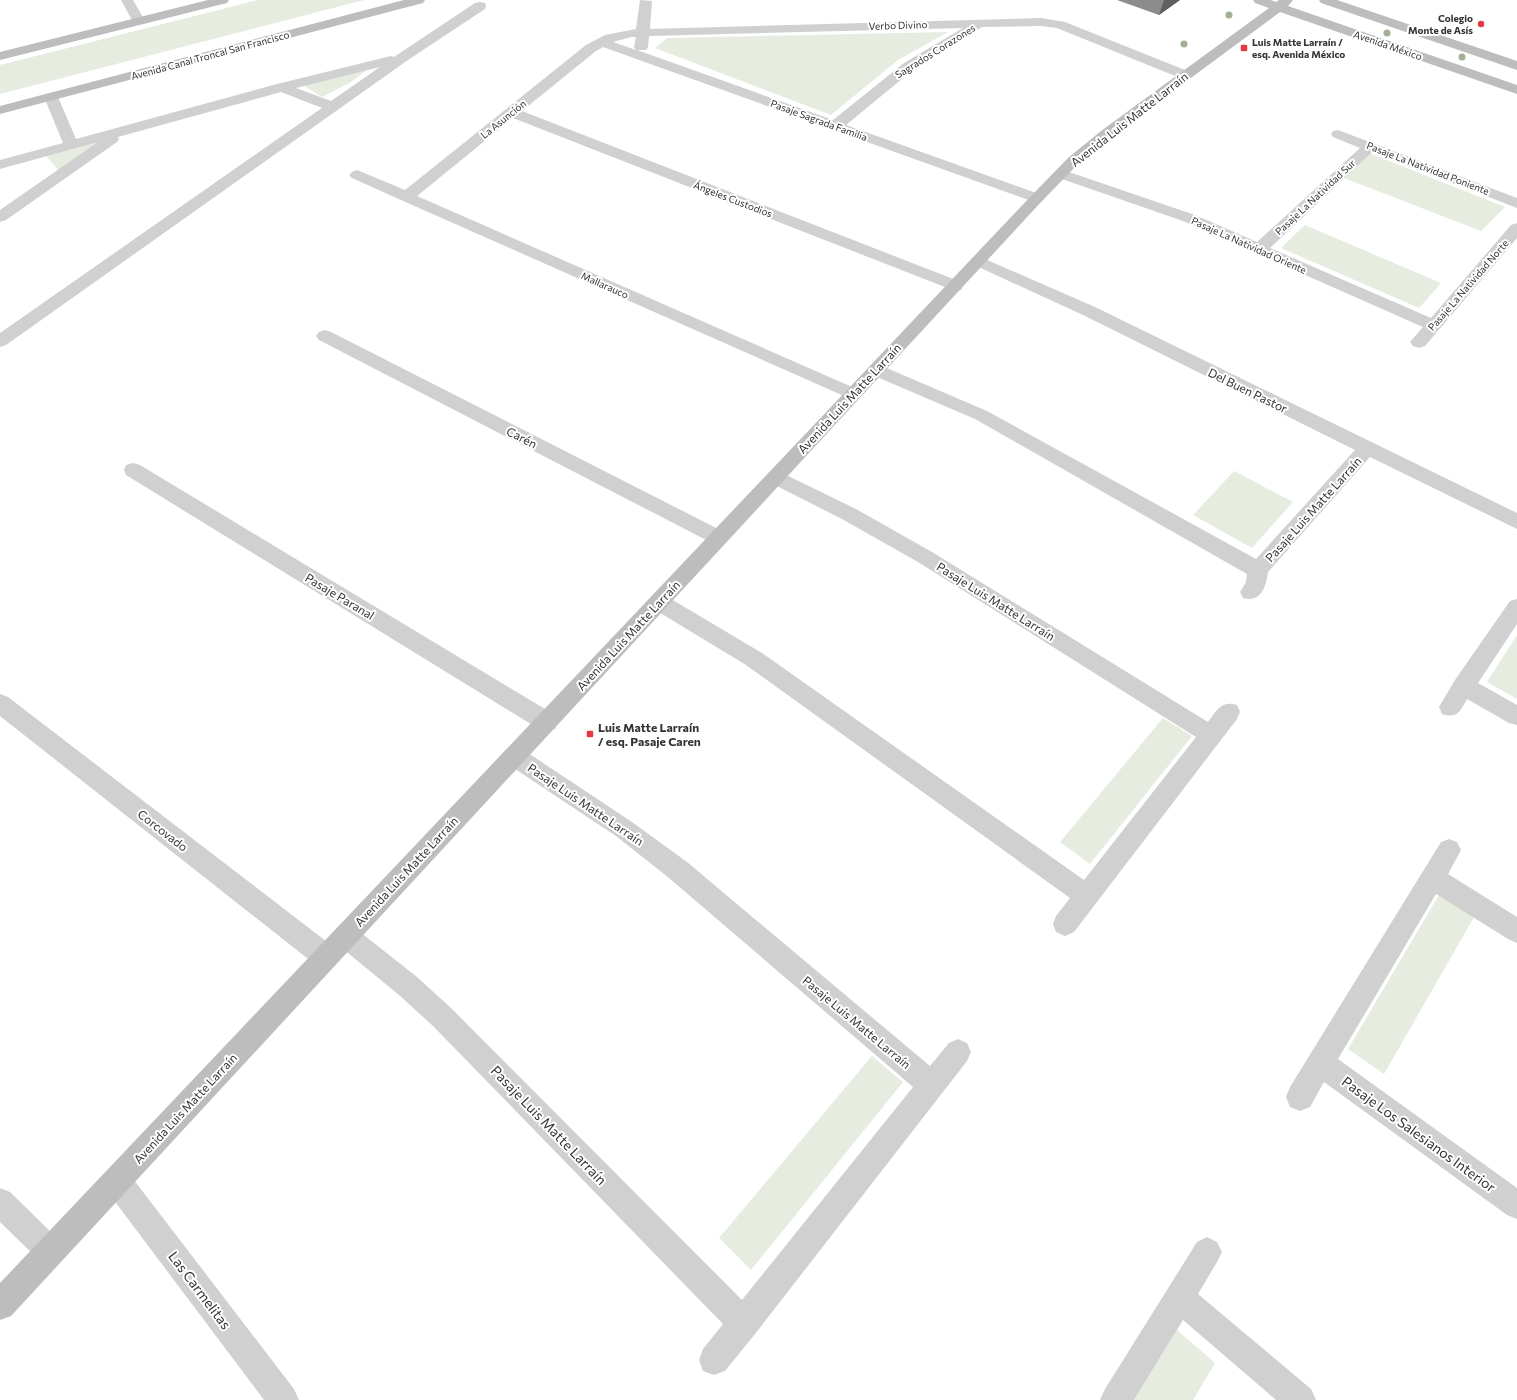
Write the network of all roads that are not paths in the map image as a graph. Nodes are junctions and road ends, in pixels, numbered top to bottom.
1 (127, 0) edge
2 (223, 0) edge
3 (419, 0) edge
4 (1259, 0) edge
5 (1325, 0) edge
6 (646, 1) edge
7 (1283, 3) edge
8 (480, 6) dead end
9 (139, 21) junction
10 (980, 23) junction
11 (643, 32) junction
12 (602, 42) junction
13 (0, 56) edge
14 (640, 56) junction
15 (403, 57) junction
16 (1517, 66) edge
17 (1185, 75) junction
18 (282, 88) junction
19 (1517, 90) edge
20 (51, 97) junction
21 (332, 107) junction
22 (0, 110) edge
23 (512, 112) junction
24 (835, 126) junction
25 (121, 132) junction
26 (1338, 134) dead end
27 (71, 145) junction
28 (1370, 146) junction
29 (44, 153) junction
30 (0, 165) edge
31 (1061, 174) junction
32 (62, 175) junction
33 (357, 175) dead end
34 (406, 197) junction
35 (1037, 198) junction
36 (1517, 203) edge
37 (0, 217) edge
38 (1517, 228) edge
39 (1259, 248) junction
40 (978, 261) junction
41 (955, 286) junction
42 (1433, 325) junction
43 (325, 336) dead end
44 (0, 341) edge
45 (1419, 342) dead end
46 (876, 370) junction
47 (854, 394) junction
48 (1367, 448) junction
49 (133, 470) dead end
50 (776, 477) junction
51 (1517, 522) edge
52 (719, 538) junction
53 (1258, 570) junction
54 (1250, 592) dead end
55 (659, 602) junction
56 (1517, 607) edge
57 (1464, 686) junction
58 (0, 703) edge
59 (1450, 707) dead end
60 (1229, 712) dead end
61 (1517, 716) edge
62 (547, 722) junction
63 (1211, 735) junction
64 (514, 756) junction
65 (1449, 850) dead end
66 (1432, 878) junction
67 (1087, 896) junction
68 (1065, 924) dead end
69 (1517, 931) edge
70 (346, 936) junction
71 (326, 957) junction
72 (958, 1052) dead end
73 (1321, 1063) junction
74 (932, 1085) junction
75 (1300, 1097) dead end
76 (117, 1181) junction
77 (0, 1202) edge
78 (1517, 1205) edge
79 (50, 1252) junction
80 (1207, 1252) dead end
81 (1179, 1298) junction
82 (0, 1305) edge
83 (744, 1323) junction
84 (714, 1360) dead end
85 (283, 1400) edge
86 (1116, 1400) edge
87 (1300, 1400) edge

1 - 9 street
2 - 9 street
3 - 20 street, Avenida Canal Troncal San Francisco
4 - 7 street, Avenida México
5 - 16 street, Avenida México
6 - 11 street
7 - 17 street, Avenida Luis Matte Larraín
7 - 19 street, Avenida México
8 - 15 street
9 - 13 street
10 - 11 street, Verbo Divino
10 - 17 street, Verbo Divino
10 - 24 street, Sagrados Corazones
11 - 12 street, Verbo Divino
11 - 14 street
12 - 14 street, Pasaje Sagrada Familia
12 - 23 street, La Asunción
14 - 24 street, Pasaje Sagrada Familia
15 - 18 street
15 - 21 street
17 - 31 street, Avenida Luis Matte Larraín
18 - 21 street
18 - 25 street
20 - 22 street, Avenida Canal Troncal San Francisco
20 - 27 street
21 - 44 street
23 - 34 street, La Asunción
23 - 41 street, Ángeles Custodios
24 - 35 street, Pasaje Sagrada Familia
25 - 27 street
25 - 32 street
26 - 28 street, Pasaje La Natividad Poniente
27 - 29 street
28 - 36 street, Pasaje La Natividad Poniente
28 - 39 street, Pasaje La Natividad Sur
29 - 30 street
29 - 32 street
31 - 35 street, Avenida Luis Matte Larraín
31 - 39 street, Pasaje La Natividad Oriente
32 - 37 street
33 - 34 street, Mallarauco
34 - 47 street, Mallarauco
35 - 40 street, Avenida Luis Matte Larraín
38 - 42 street, Pasaje La Natividad Norte
39 - 42 street, Pasaje La Natividad Oriente
40 - 41 street, Avenida Luis Matte Larraín
40 - 48 street, Del Buen Pastor
41 - 46 street, Avenida Luis Matte Larraín
42 - 45 street, Pasaje La Natividad Norte
43 - 52 street, Carén
46 - 47 street, Avenida Luis Matte Larraín
46 - 53 street, Pasaje Luis Matte Larraín
47 - 50 street, Avenida Luis Matte Larraín
48 - 51 street, Del Buen Pastor
48 - 53 street, Pasaje Luis Matte Larraín
49 - 62 street, Pasaje Paranal
50 - 52 street, Avenida Luis Matte Larraín
50 - 63 street, Pasaje Luis Matte Larraín
52 - 55 street, Avenida Luis Matte Larraín
53 - 54 street, Pasaje Luis Matte Larraín
55 - 62 street, Avenida Luis Matte Larraín
55 - 67 street
56 - 57 street
57 - 59 street
57 - 61 street
58 - 71 street, Corcovado
60 - 63 street
62 - 64 street, Avenida Luis Matte Larraín
63 - 67 street
64 - 70 street, Avenida Luis Matte Larraín
64 - 74 street, Pasaje Luis Matte Larraín
65 - 66 street
66 - 69 street
66 - 73 street
67 - 68 street
70 - 71 street, Avenida Luis Matte Larraín
70 - 83 street, Pasaje Luis Matte Larraín
71 - 76 street, Avenida Luis Matte Larraín
72 - 74 street
73 - 75 street
73 - 78 street, Pasaje Los Salesianos Interior
74 - 83 street
76 - 79 street, Avenida Luis Matte Larraín
76 - 85 street, Las Carmelitas
77 - 79 street
79 - 82 street, Avenida Luis Matte Larraín
80 - 81 street
81 - 86 street
81 - 87 street
83 - 84 street

